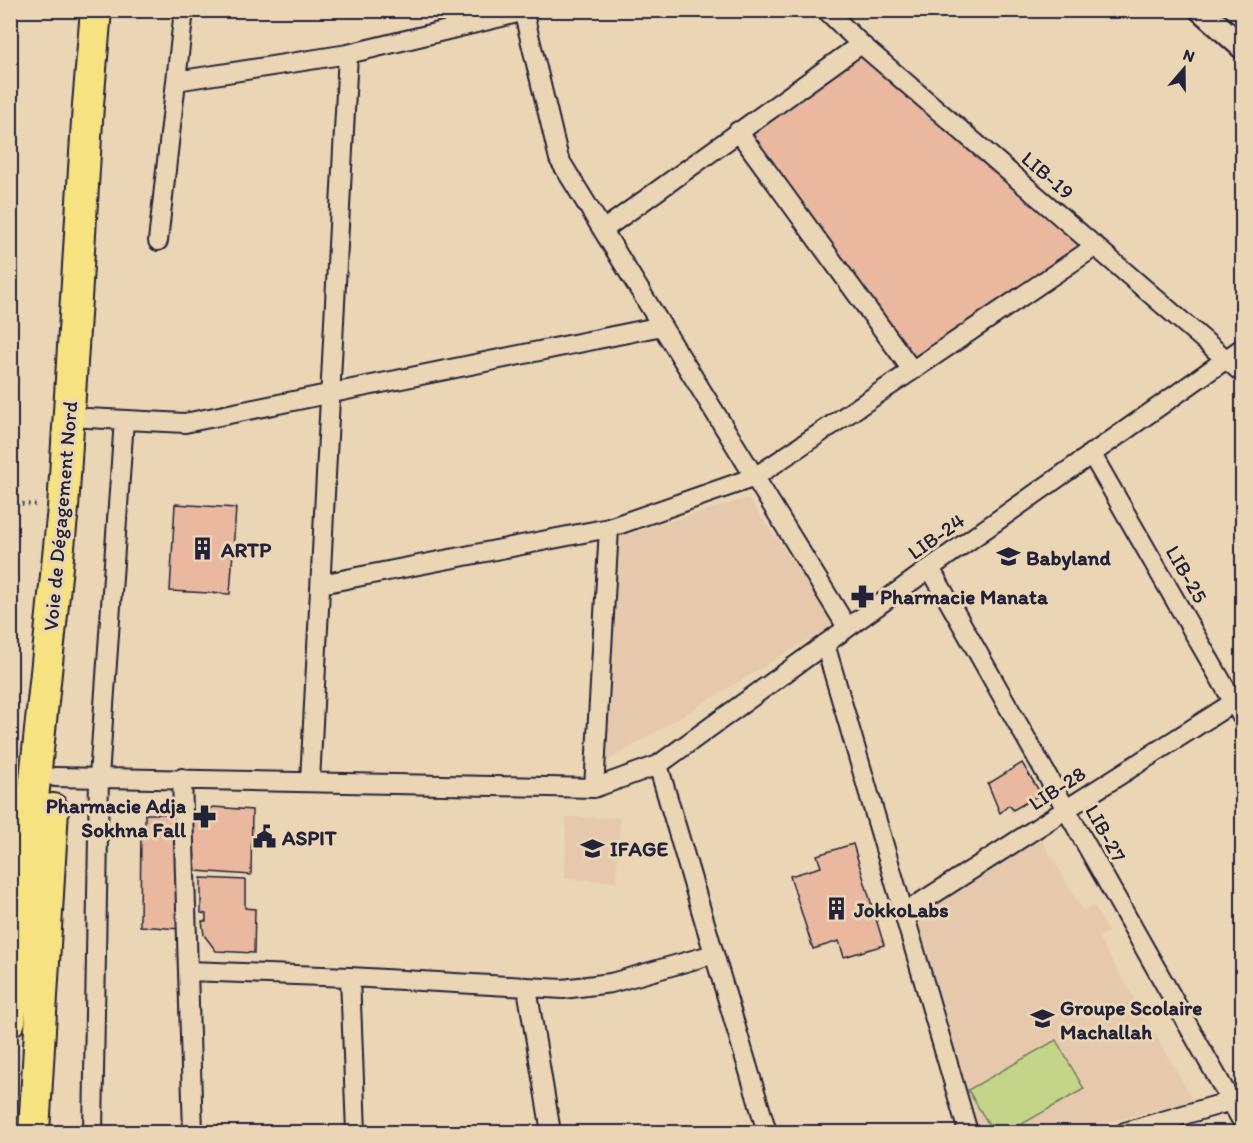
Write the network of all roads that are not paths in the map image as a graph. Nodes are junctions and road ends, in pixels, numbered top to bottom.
1 (96, 10) edge
2 (184, 10) edge
3 (826, 10) edge
4 (1201, 10) edge
5 (525, 11) edge
6 (861, 44) junction
7 (1242, 47) edge
8 (348, 54) junction
9 (176, 81) junction
10 (738, 131) junction
11 (603, 230) junction
12 (158, 241) dead end
13 (1096, 246) junction
14 (662, 326) junction
15 (1242, 348) edge
16 (1226, 358) junction
17 (912, 370) junction
18 (1242, 373) edge
19 (332, 393) junction
20 (68, 417) junction
21 (124, 420) junction
22 (1091, 453) junction
23 (755, 477) junction
24 (609, 528) junction
25 (930, 568) junction
26 (321, 584) junction
27 (847, 627) junction
28 (825, 644) junction
29 (49, 645) junction
30 (1240, 704) edge
31 (658, 765) junction
32 (55, 777) junction
33 (99, 777) junction
34 (182, 778) junction
35 (310, 781) junction
36 (594, 789) junction
37 (1066, 809) junction
38 (904, 913) junction
39 (714, 954) junction
40 (189, 971) junction
41 (350, 977) junction
42 (527, 988) junction
43 (10, 1021) edge
44 (1231, 1101) junction
45 (1242, 1121) edge
46 (34, 1132) edge
47 (93, 1132) edge
48 (193, 1132) edge
49 (356, 1132) edge
50 (551, 1132) edge
51 (767, 1132) edge
52 (968, 1132) edge
53 (1125, 1132) edge

1 - 20 highway, Voie de Dégagement Nord
2 - 9 street
3 - 6 street, LIB-19
4 - 7 street
5 - 8 street
5 - 11 street
6 - 10 street
6 - 13 street, LIB-19
8 - 9 street
8 - 19 street
9 - 12 street
10 - 11 street
10 - 17 street
11 - 14 street
13 - 16 street, LIB-19
13 - 17 street
14 - 19 street
14 - 23 street
15 - 16 street, LIB-24
16 - 18 street, LIB-19
16 - 22 street, LIB-24
17 - 23 street
19 - 21 street
19 - 26 street
20 - 21 street
20 - 29 highway, Voie de Dégagement Nord
21 - 33 street
22 - 25 street, LIB-24
22 - 30 street, LIB-25
23 - 24 street
23 - 27 street
24 - 26 street
24 - 36 street
25 - 27 street, LIB-24
25 - 37 street, LIB-27
26 - 35 street
27 - 28 street, LIB-24
28 - 31 street, LIB-24
28 - 38 street
29 - 32 highway
29 - 43 highway, Voie de Dégagement Nord
30 - 37 street, LIB-28
31 - 36 street, LIB-24
31 - 39 street
32 - 33 street
32 - 46 highway
33 - 34 street
33 - 47 street
34 - 35 street
34 - 40 street
35 - 36 street
37 - 38 street, LIB-28
37 - 44 street, LIB-27
38 - 52 street
39 - 42 street
39 - 51 street
40 - 41 street
40 - 48 street
41 - 42 street
41 - 49 street
42 - 50 street
44 - 45 street, LIB-27
44 - 53 street

